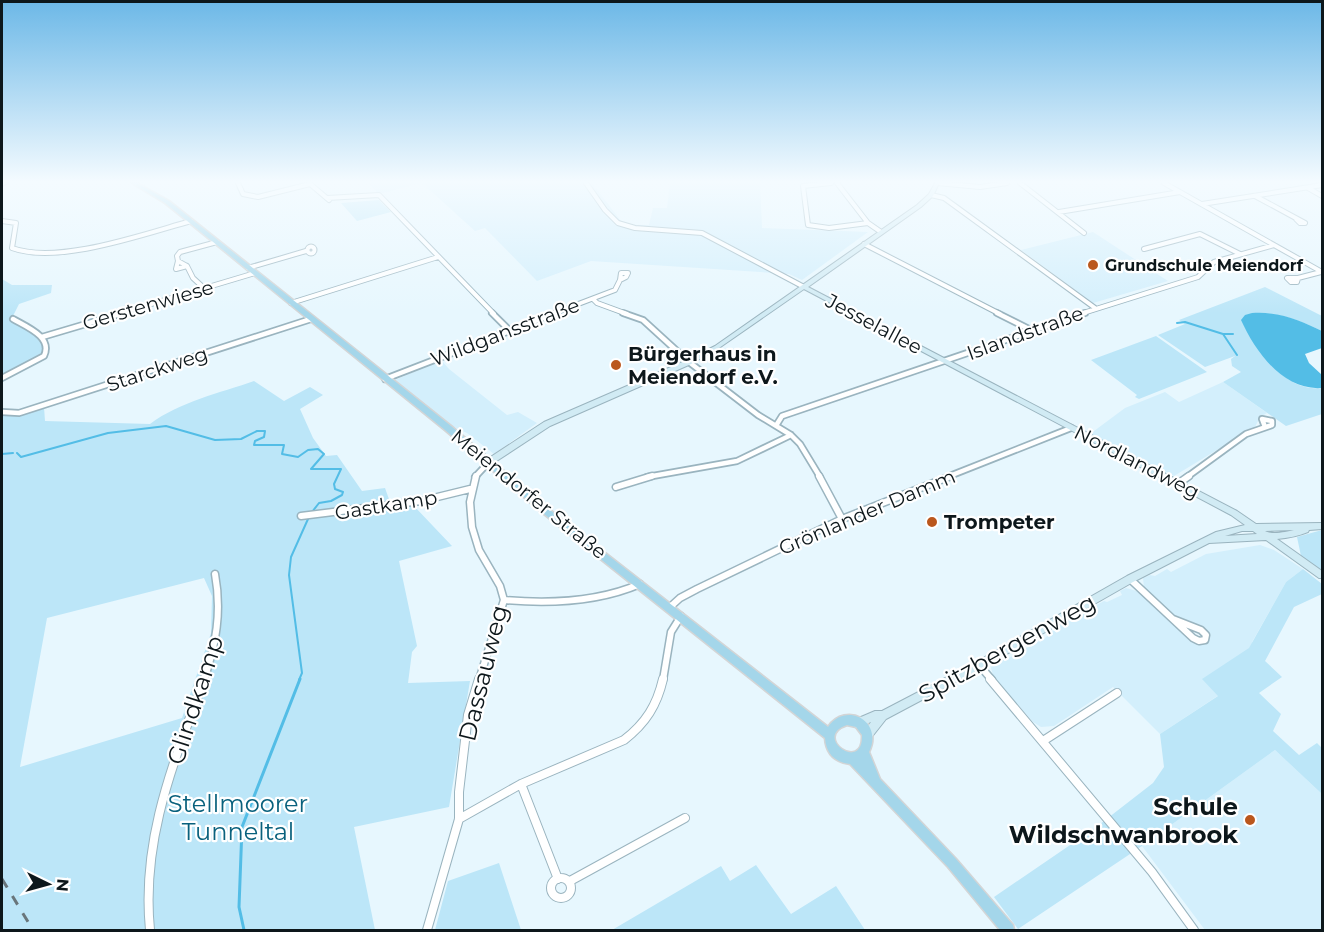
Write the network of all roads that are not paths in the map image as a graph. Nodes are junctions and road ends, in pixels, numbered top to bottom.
1 (15, 226) edge
2 (170, 226) edge
3 (198, 226) edge
4 (410, 226) edge
5 (627, 226) edge
6 (819, 226) edge
7 (841, 226) edge
8 (873, 226) edge
9 (888, 226) edge
10 (983, 226) edge
11 (1076, 226) edge
12 (1242, 226) edge
13 (881, 232) junction
14 (1084, 233) dead end
15 (217, 242) junction
16 (864, 244) junction
17 (1274, 245) junction
18 (1144, 249) dead end
19 (306, 251) dead end
20 (1240, 254) junction
21 (438, 257) junction
22 (178, 261) junction
23 (187, 266) junction
24 (248, 268) junction
25 (1322, 272) edge
26 (255, 273) junction
27 (1298, 278) dead end
28 (619, 280) dead end
29 (804, 287) junction
30 (205, 289) junction
31 (593, 298) junction
32 (291, 303) junction
33 (1095, 308) junction
34 (13, 319) dead end
35 (311, 319) junction
36 (1029, 329) junction
37 (509, 330) junction
38 (42, 337) junction
39 (945, 361) junction
40 (689, 362) junction
41 (2, 378) edge
42 (385, 379) junction
43 (2, 412) edge
44 (777, 424) junction
45 (1265, 427) dead end
46 (1071, 428) junction
47 (791, 435) junction
48 (489, 462) junction
49 (1179, 483) junction
50 (616, 487) dead end
51 (470, 489) junction
52 (301, 516) dead end
53 (842, 519) junction
54 (1323, 526) edge
55 (1257, 527) junction
56 (1310, 528) junction
57 (1269, 536) junction
58 (1209, 540) junction
59 (215, 574) dead end
60 (1323, 575) edge
61 (1130, 579) junction
62 (640, 584) junction
63 (504, 600) junction
64 (669, 608) junction
65 (681, 616) junction
66 (1173, 619) junction
67 (979, 665) junction
68 (1117, 693) dead end
69 (882, 716) junction
70 (857, 723) junction
71 (832, 730) junction
72 (867, 735) junction
73 (1042, 741) junction
74 (864, 753) junction
75 (852, 758) junction
76 (875, 782) junction
77 (521, 784) junction
78 (685, 818) dead end
79 (459, 819) junction
80 (558, 879) junction
81 (570, 881) junction
82 (150, 930) edge
83 (427, 930) edge
84 (1008, 930) edge
85 (1194, 930) edge

1 - 2 street
3 - 15 main road, Meiendorfer Straße
4 - 21 street
5 - 29 street
6 - 7 street
8 - 13 street
9 - 13 street
10 - 33 street
11 - 14 street
12 - 17 street
13 - 16 street
15 - 22 street
15 - 24 main road, Meiendorfer Straße
16 - 29 street
16 - 36 street
17 - 20 street, Islandstraße
17 - 25 street
18 - 20 street
19 - 24 street
20 - 33 street, Islandstraße
21 - 32 street
21 - 37 street
22 - 23 street
22 - 23 street
23 - 30 street
24 - 26 main road, Meiendorfer Straße
25 - 27 street
26 - 30 street, Gerstenwiese
26 - 32 main road, Meiendorfer Straße
28 - 31 street, Wildgansstraße
29 - 39 street, Jesselallee
29 - 40 street
30 - 38 street, Gerstenwiese
31 - 37 street, Wildgansstraße
31 - 40 street
32 - 35 main road, Meiendorfer Straße
33 - 36 street, Islandstraße
34 - 38 street
35 - 42 main road, Meiendorfer Straße
35 - 43 street, Starckweg
36 - 39 street, Islandstraße
37 - 42 street, Wildgansstraße
38 - 41 street
39 - 44 street, Islandstraße
39 - 46 street, Nordlandweg
40 - 44 street
40 - 48 street
42 - 48 main road, Meiendorfer Straße
44 - 47 street
45 - 49 street
46 - 49 street, Nordlandweg
46 - 53 street, Grönlander Damm
47 - 50 street
47 - 53 street
48 - 51 street
48 - 62 main road, Meiendorfer Straße
49 - 55 street, Nordlandweg
51 - 52 street, Gastkamp
51 - 63 street, Dassauweg
53 - 64 street, Grönlander Damm
54 - 56 street
55 - 56 street, Spitzbergenweg
55 - 57 street, Nordlandweg
55 - 58 street, Spitzbergenweg
56 - 57 street, Spitzbergenweg
57 - 58 street, Spitzbergenweg
57 - 60 street, Nordlandweg
58 - 61 street, Spitzbergenweg
59 - 82 street, Glindkamp
61 - 66 street
61 - 67 street, Spitzbergenweg
62 - 63 street
62 - 64 main road, Meiendorfer Straße
63 - 79 street, Dassauweg
64 - 65 main road, Meiendorfer Straße
65 - 71 main road, Meiendorfer Straße
65 - 77 street
66 - 66 street
67 - 69 street, Spitzbergenweg
67 - 73 street
68 - 73 street
69 - 70 street, Spitzbergenweg
69 - 72 street, Spitzbergenweg
70 - 71 main road
70 - 72 main road
71 - 75 main road, Meiendorfer Straße
72 - 74 main road
73 - 85 street
74 - 75 main road
74 - 76 main road, Meiendorfer Straße
75 - 76 main road, Meiendorfer Straße
76 - 84 main road, Meiendorfer Straße
77 - 79 street
77 - 80 street
78 - 81 street
79 - 83 street, Dassauweg
80 - 81 street
80 - 81 street

